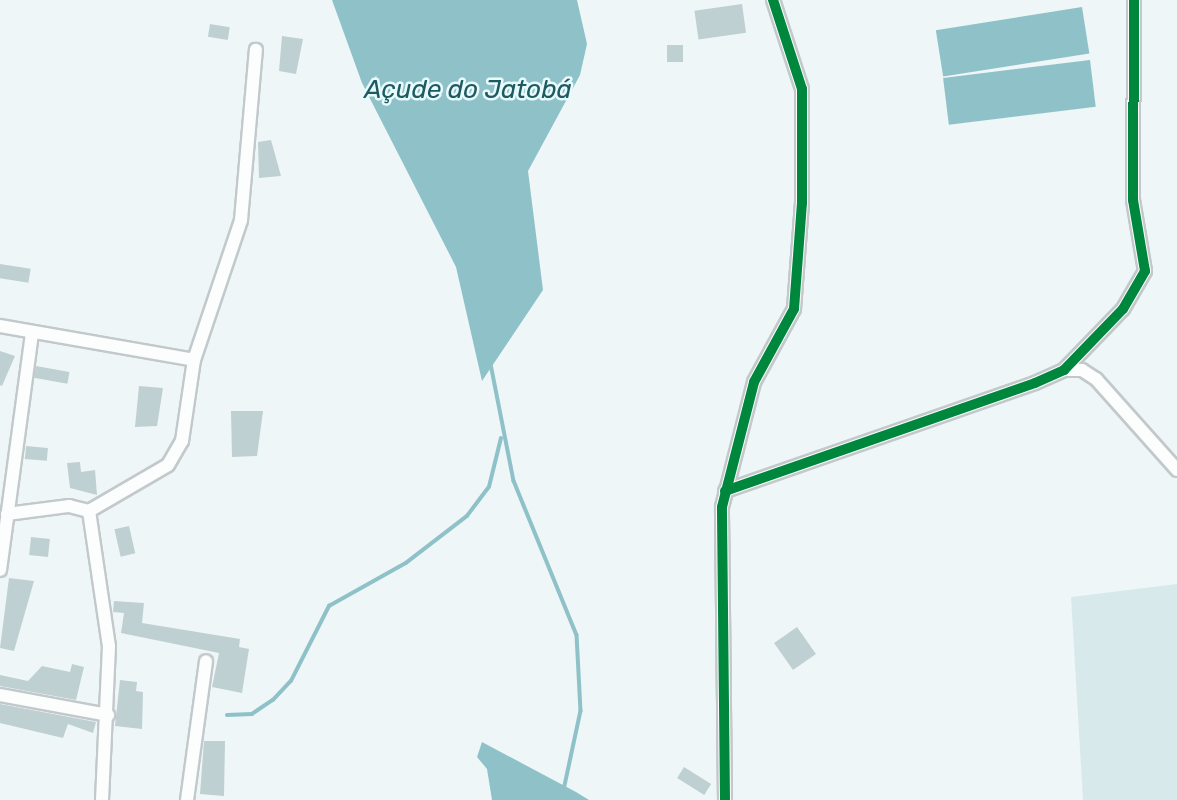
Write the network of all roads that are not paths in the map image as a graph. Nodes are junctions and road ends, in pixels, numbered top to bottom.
1 (773, 0) edge
2 (1134, 0) edge
3 (256, 50) dead end
4 (0, 326) edge
5 (32, 331) junction
6 (194, 360) junction
7 (1064, 370) junction
8 (1177, 470) edge
9 (725, 491) junction
10 (89, 511) junction
11 (7, 514) junction
12 (0, 570) edge
13 (206, 661) dead end
14 (0, 695) edge
15 (108, 715) junction
16 (102, 800) edge
17 (187, 800) edge
18 (725, 800) edge

1 - 9 street
2 - 7 street
3 - 6 street
4 - 5 street
5 - 6 street
5 - 11 street
6 - 10 street
7 - 8 street
7 - 9 street
9 - 18 street
10 - 11 street
10 - 15 street
11 - 12 street
13 - 17 street
14 - 15 street
15 - 16 street

